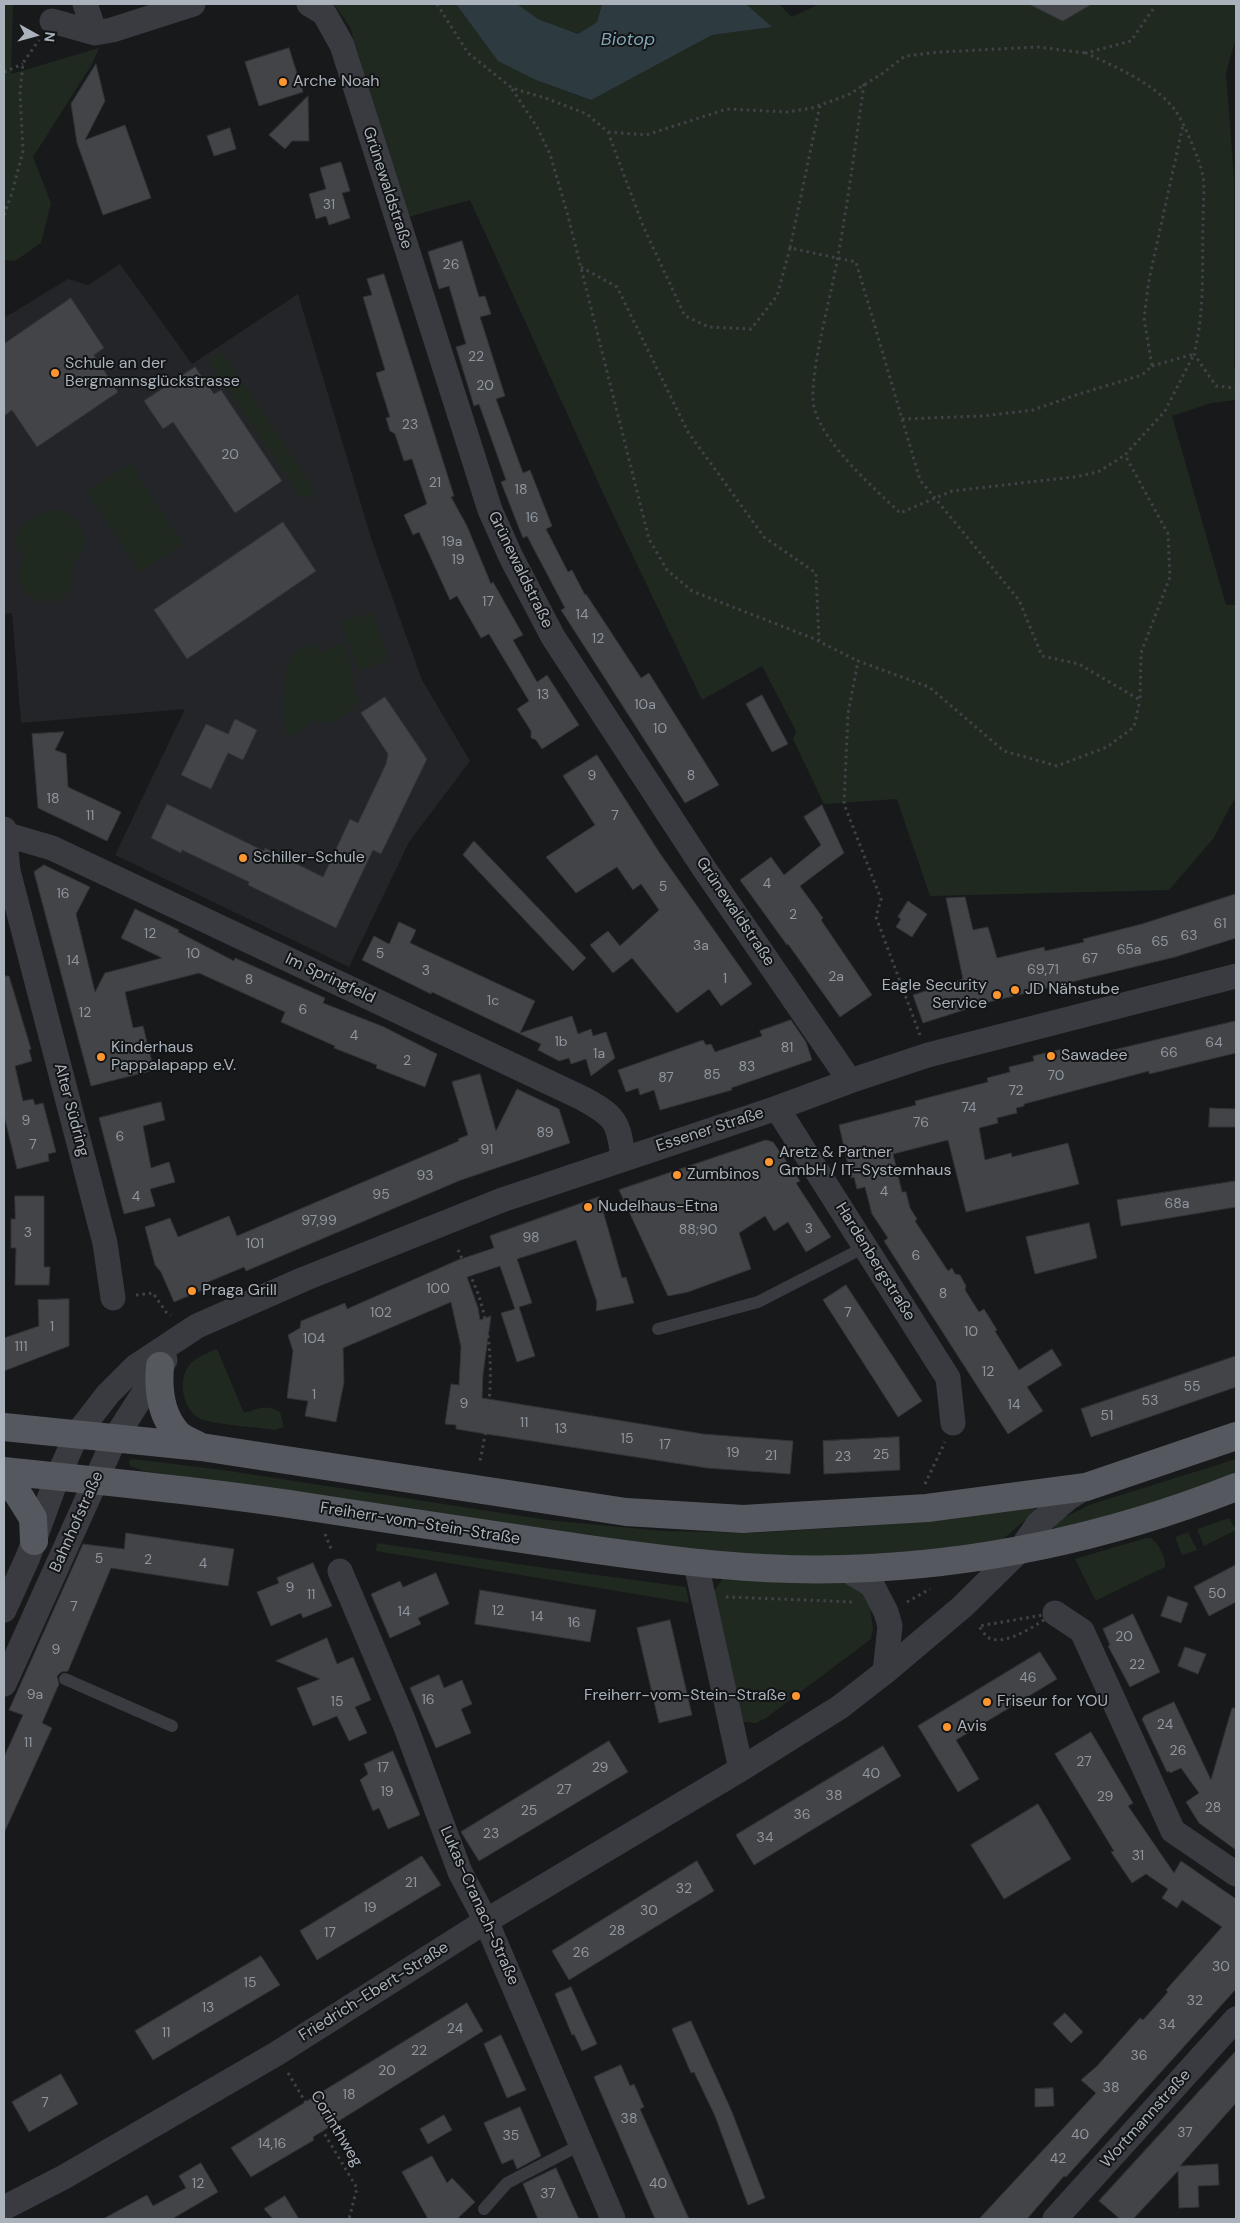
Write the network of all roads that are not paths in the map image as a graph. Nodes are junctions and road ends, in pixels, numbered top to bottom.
1 (85, 4) edge
2 (194, 4) edge
3 (309, 4) edge
4 (52, 21) road end
5 (95, 33) junction
6 (4, 829) edge
7 (4, 834) edge
8 (1236, 977) edge
9 (850, 1081) junction
10 (777, 1108) junction
11 (622, 1159) junction
12 (865, 1247) junction
13 (113, 1298) road end
14 (197, 1326) junction
15 (658, 1329) dead end
16 (160, 1366) junction
17 (953, 1423) road end
18 (4, 1427) edge
19 (77, 1434) junction
20 (1236, 1436) edge
21 (115, 1438) junction
22 (201, 1446) junction
23 (4, 1471) edge
24 (4, 1479) edge
25 (57, 1480) junction
26 (94, 1481) junction
27 (1086, 1486) junction
28 (1236, 1487) edge
29 (34, 1541) junction
30 (1020, 1550) junction
31 (696, 1564) junction
32 (845, 1569) junction
33 (340, 1570) road end
34 (4, 1610) edge
35 (1055, 1613) road end
36 (885, 1672) junction
37 (65, 1679) dead end
38 (4, 1684) edge
39 (172, 1726) dead end
40 (741, 1769) junction
41 (1236, 1874) edge
42 (486, 1921) junction
43 (1236, 2019) edge
44 (582, 2144) junction
45 (4, 2208) edge
46 (484, 2208) dead end
47 (613, 2219) edge
48 (1055, 2219) edge

1 - 5 street
2 - 5 street
3 - 9 street, Grünewaldstraße
4 - 5 street
6 - 7 street, Alter Südring
7 - 11 street, Im Springfeld
7 - 13 street, Alter Südring
8 - 9 street, Essener Straße
9 - 10 street, Essener Straße
10 - 11 street, Essener Straße
10 - 12 street, Hardenbergstraße
11 - 14 street, Essener Straße
12 - 15 lane
12 - 17 street, Hardenbergstraße
14 - 16 street, Essener Straße
14 - 19 street, Essener Straße
16 - 21 street, Bahnhofstraße
16 - 22 main road
18 - 19 main road
19 - 21 main road
19 - 25 street, Bahnhofstraße
20 - 27 main road, Friedrich-Ebert-Straße
21 - 22 main road
21 - 26 street, Bahnhofstraße
22 - 27 main road, Friedrich-Ebert-Straße
23 - 25 main road
24 - 29 main road
25 - 26 main road, Freiherr-vom-Stein-Straße
25 - 29 street, Bahnhofstraße
26 - 31 main road, Freiherr-vom-Stein-Straße
26 - 38 street, Bahnhofstraße
27 - 30 street, Friedrich-Ebert-Straße
28 - 30 main road
29 - 34 street, Bahnhofstraße
30 - 32 main road, Freiherr-vom-Stein-Straße
30 - 36 street, Friedrich-Ebert-Straße
31 - 32 main road, Freiherr-vom-Stein-Straße
31 - 40 street
32 - 36 street
33 - 42 street, Lukas-Cranach-Straße
35 - 41 street
36 - 40 street, Friedrich-Ebert-Straße
37 - 39 lane
40 - 42 street, Friedrich-Ebert-Straße
42 - 44 street, Lukas-Cranach-Straße
42 - 45 street, Friedrich-Ebert-Straße
43 - 48 street, Wortmannstraße
44 - 46 lane
44 - 47 street, Lukas-Cranach-Straße

